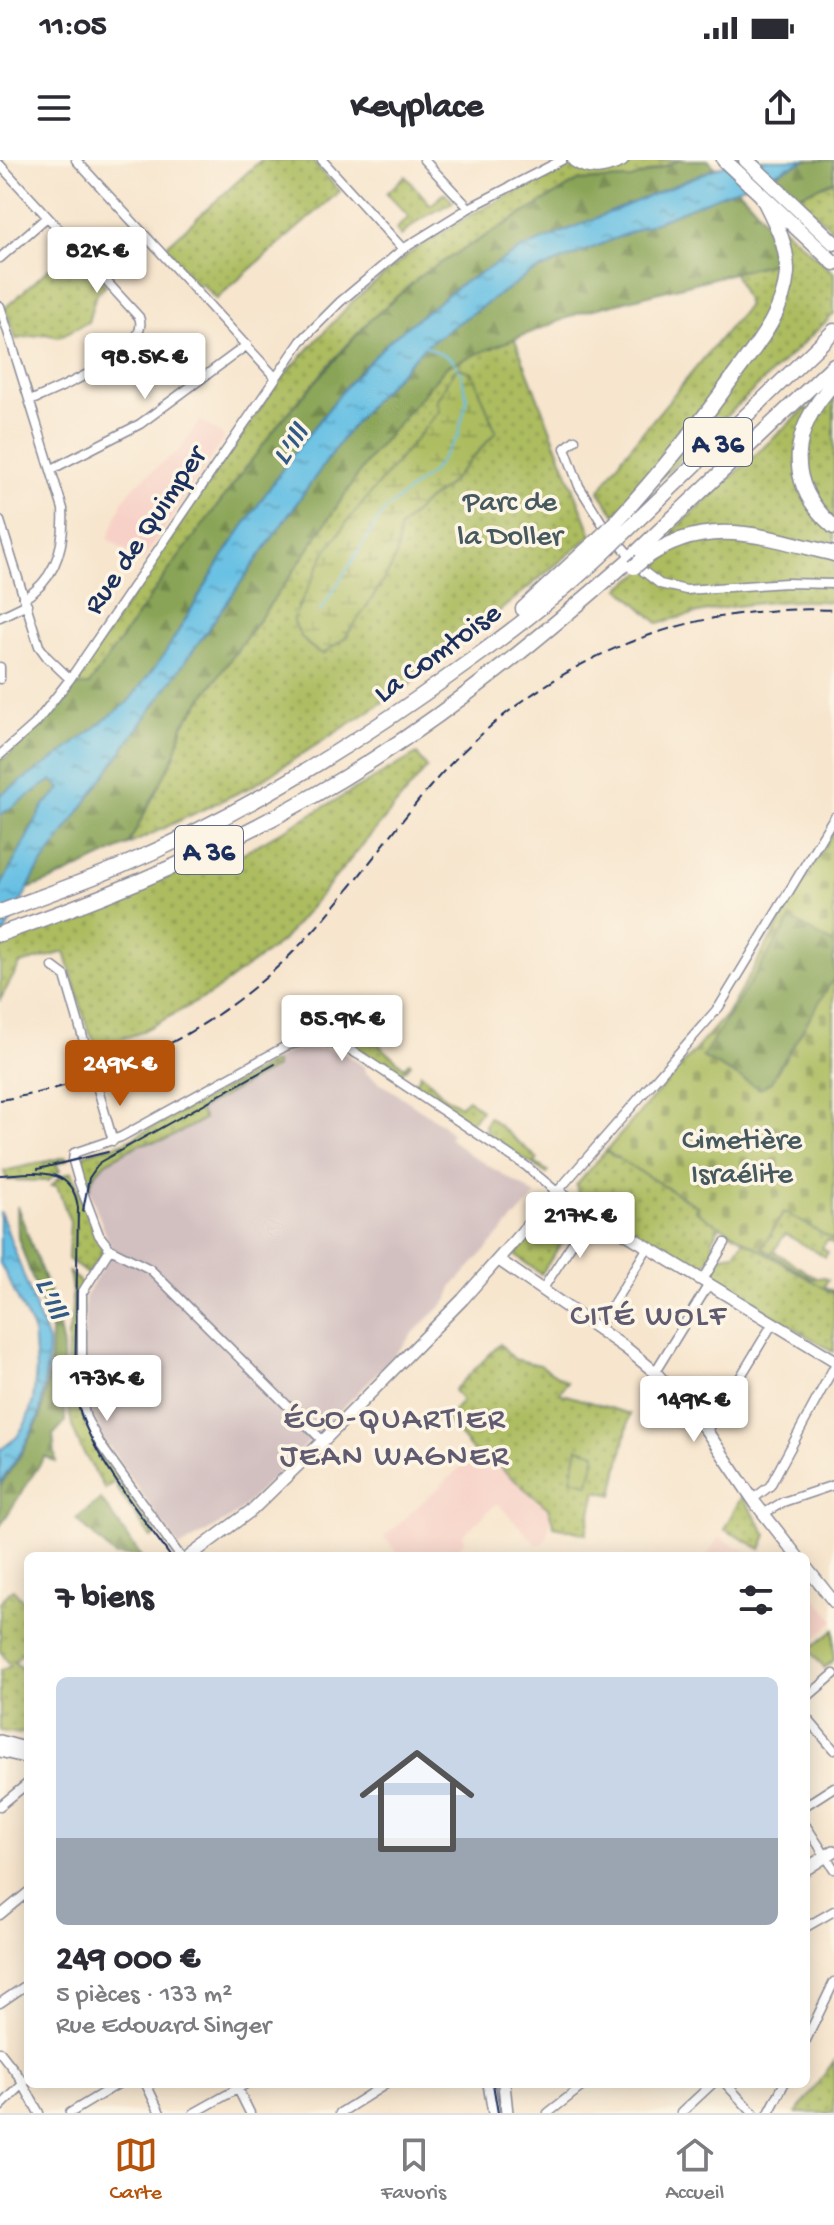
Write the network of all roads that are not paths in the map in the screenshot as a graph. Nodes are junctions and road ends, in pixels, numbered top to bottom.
1 (76, 160) edge
2 (322, 160) edge
3 (424, 160) edge
4 (575, 160) edge
5 (621, 160) edge
6 (724, 160) edge
7 (746, 160) edge
8 (559, 162) edge
9 (0, 165) edge
10 (765, 193) junction
11 (469, 208) junction
12 (47, 217) junction
13 (834, 243) edge
14 (403, 249) junction
15 (0, 258) edge
16 (834, 263) edge
17 (0, 306) edge
18 (834, 328) edge
19 (4, 334) edge
20 (247, 345) junction
21 (834, 365) edge
22 (275, 377) junction
23 (834, 383) edge
24 (30, 401) junction
25 (575, 440) dead end
26 (52, 469) junction
27 (0, 521) edge
28 (834, 527) edge
29 (612, 535) junction
30 (834, 554) edge
31 (635, 561) junction
32 (834, 584) edge
33 (26, 601) junction
34 (0, 617) edge
35 (0, 667) edge
36 (0, 679) edge
37 (70, 679) junction
38 (0, 755) edge
39 (834, 817) edge
40 (0, 912) edge
41 (0, 934) edge
42 (53, 967) dead end
43 (113, 1141) junction
44 (557, 1192) junction
45 (592, 1213) junction
46 (725, 1243) dead end
47 (648, 1247) junction
48 (110, 1249) junction
49 (499, 1260) junction
50 (706, 1282) junction
51 (542, 1290) junction
52 (773, 1323) junction
53 (598, 1329) junction
54 (834, 1360) edge
55 (834, 1367) edge
56 (655, 1372) junction
57 (706, 1430) junction
58 (323, 1441) junction
59 (834, 1485) edge
60 (753, 1499) junction
61 (763, 1514) junction
62 (177, 1552) edge
63 (195, 1552) edge
64 (794, 1552) edge
65 (810, 1572) edge
66 (834, 1602) edge
67 (834, 1674) edge
68 (810, 1695) edge
69 (810, 1722) edge
70 (0, 1741) edge
71 (834, 1750) edge
72 (0, 1751) edge
73 (24, 1751) edge
74 (24, 1752) edge
75 (24, 1786) edge
76 (834, 1787) edge
77 (810, 1802) edge
78 (0, 1806) edge
79 (810, 1831) edge
80 (829, 1854) edge
81 (810, 1866) edge
82 (834, 1869) edge
83 (24, 1895) edge
84 (834, 1911) edge
85 (0, 1915) edge
86 (810, 1925) edge
87 (834, 1982) edge
88 (24, 1987) edge
89 (832, 1995) edge
90 (0, 2003) edge
91 (810, 2033) edge
92 (0, 2052) edge
93 (24, 2080) edge
94 (24, 2082) edge
95 (28, 2088) edge
96 (111, 2088) edge
97 (148, 2088) edge
98 (237, 2088) edge
99 (241, 2088) edge
100 (380, 2088) edge
101 (490, 2088) edge
102 (504, 2088) edge
103 (580, 2088) edge
104 (708, 2088) edge
105 (730, 2088) edge
106 (782, 2088) edge
107 (0, 2107) edge
108 (771, 2109) edge
109 (550, 2112) edge
110 (39, 2113) edge
111 (70, 2113) edge
112 (160, 2113) edge
113 (194, 2113) edge
114 (250, 2113) edge
115 (340, 2113) edge
116 (494, 2113) edge
117 (507, 2113) edge
118 (681, 2113) edge
119 (753, 2113) edge
120 (781, 2113) edge

1 - 20 street
2 - 14 street
3 - 11 street
4 - 5 highway
6 - 10 highway
7 - 10 highway
8 - 11 street, Rue de Quimper
9 - 12 street
10 - 13 highway
10 - 16 highway
10 - 29 highway
11 - 14 street, Rue de Quimper
12 - 15 street
12 - 24 street
14 - 22 street, Rue de Quimper
17 - 19 street
18 - 29 highway, A 36
19 - 24 street
20 - 22 street
20 - 26 street
21 - 31 highway, La Comtoise / A 36
22 - 37 street, Rue de Quimper
23 - 28 highway
24 - 26 street
25 - 32 street
26 - 33 street
27 - 33 street
29 - 40 highway, La Comtoise / A 36
30 - 31 highway
31 - 41 highway, La Comtoise / A 36
33 - 34 street
33 - 37 street
35 - 36 street
37 - 38 street, Rue de Quimper
39 - 44 street
42 - 43 street
43 - 44 street
43 - 48 street
44 - 45 main road
44 - 49 main road
45 - 47 main road
45 - 51 street
46 - 50 street
47 - 50 main road
47 - 53 street
48 - 58 street
48 - 62 street
49 - 51 main road
49 - 58 main road
50 - 52 main road
50 - 56 street
51 - 53 main road
52 - 54 main road
52 - 57 street
53 - 56 main road
55 - 60 street
56 - 57 main road
57 - 60 main road
58 - 63 main road
59 - 61 street
60 - 61 main road
61 - 64 main road
65 - 66 main road
67 - 68 street
69 - 71 street
70 - 73 main road
72 - 74 main road
75 - 78 street
76 - 77 street
79 - 80 street
80 - 81 main road
80 - 82 street
83 - 85 street
84 - 86 street
87 - 89 street
88 - 90 street
89 - 91 street
92 - 93 street
94 - 107 street
95 - 110 street
96 - 111 street
97 - 112 street
98 - 113 street
99 - 114 street
100 - 115 street
101 - 116 main road
102 - 117 main road
103 - 109 street
104 - 118 street
105 - 119 street
106 - 108 street
108 - 120 street

